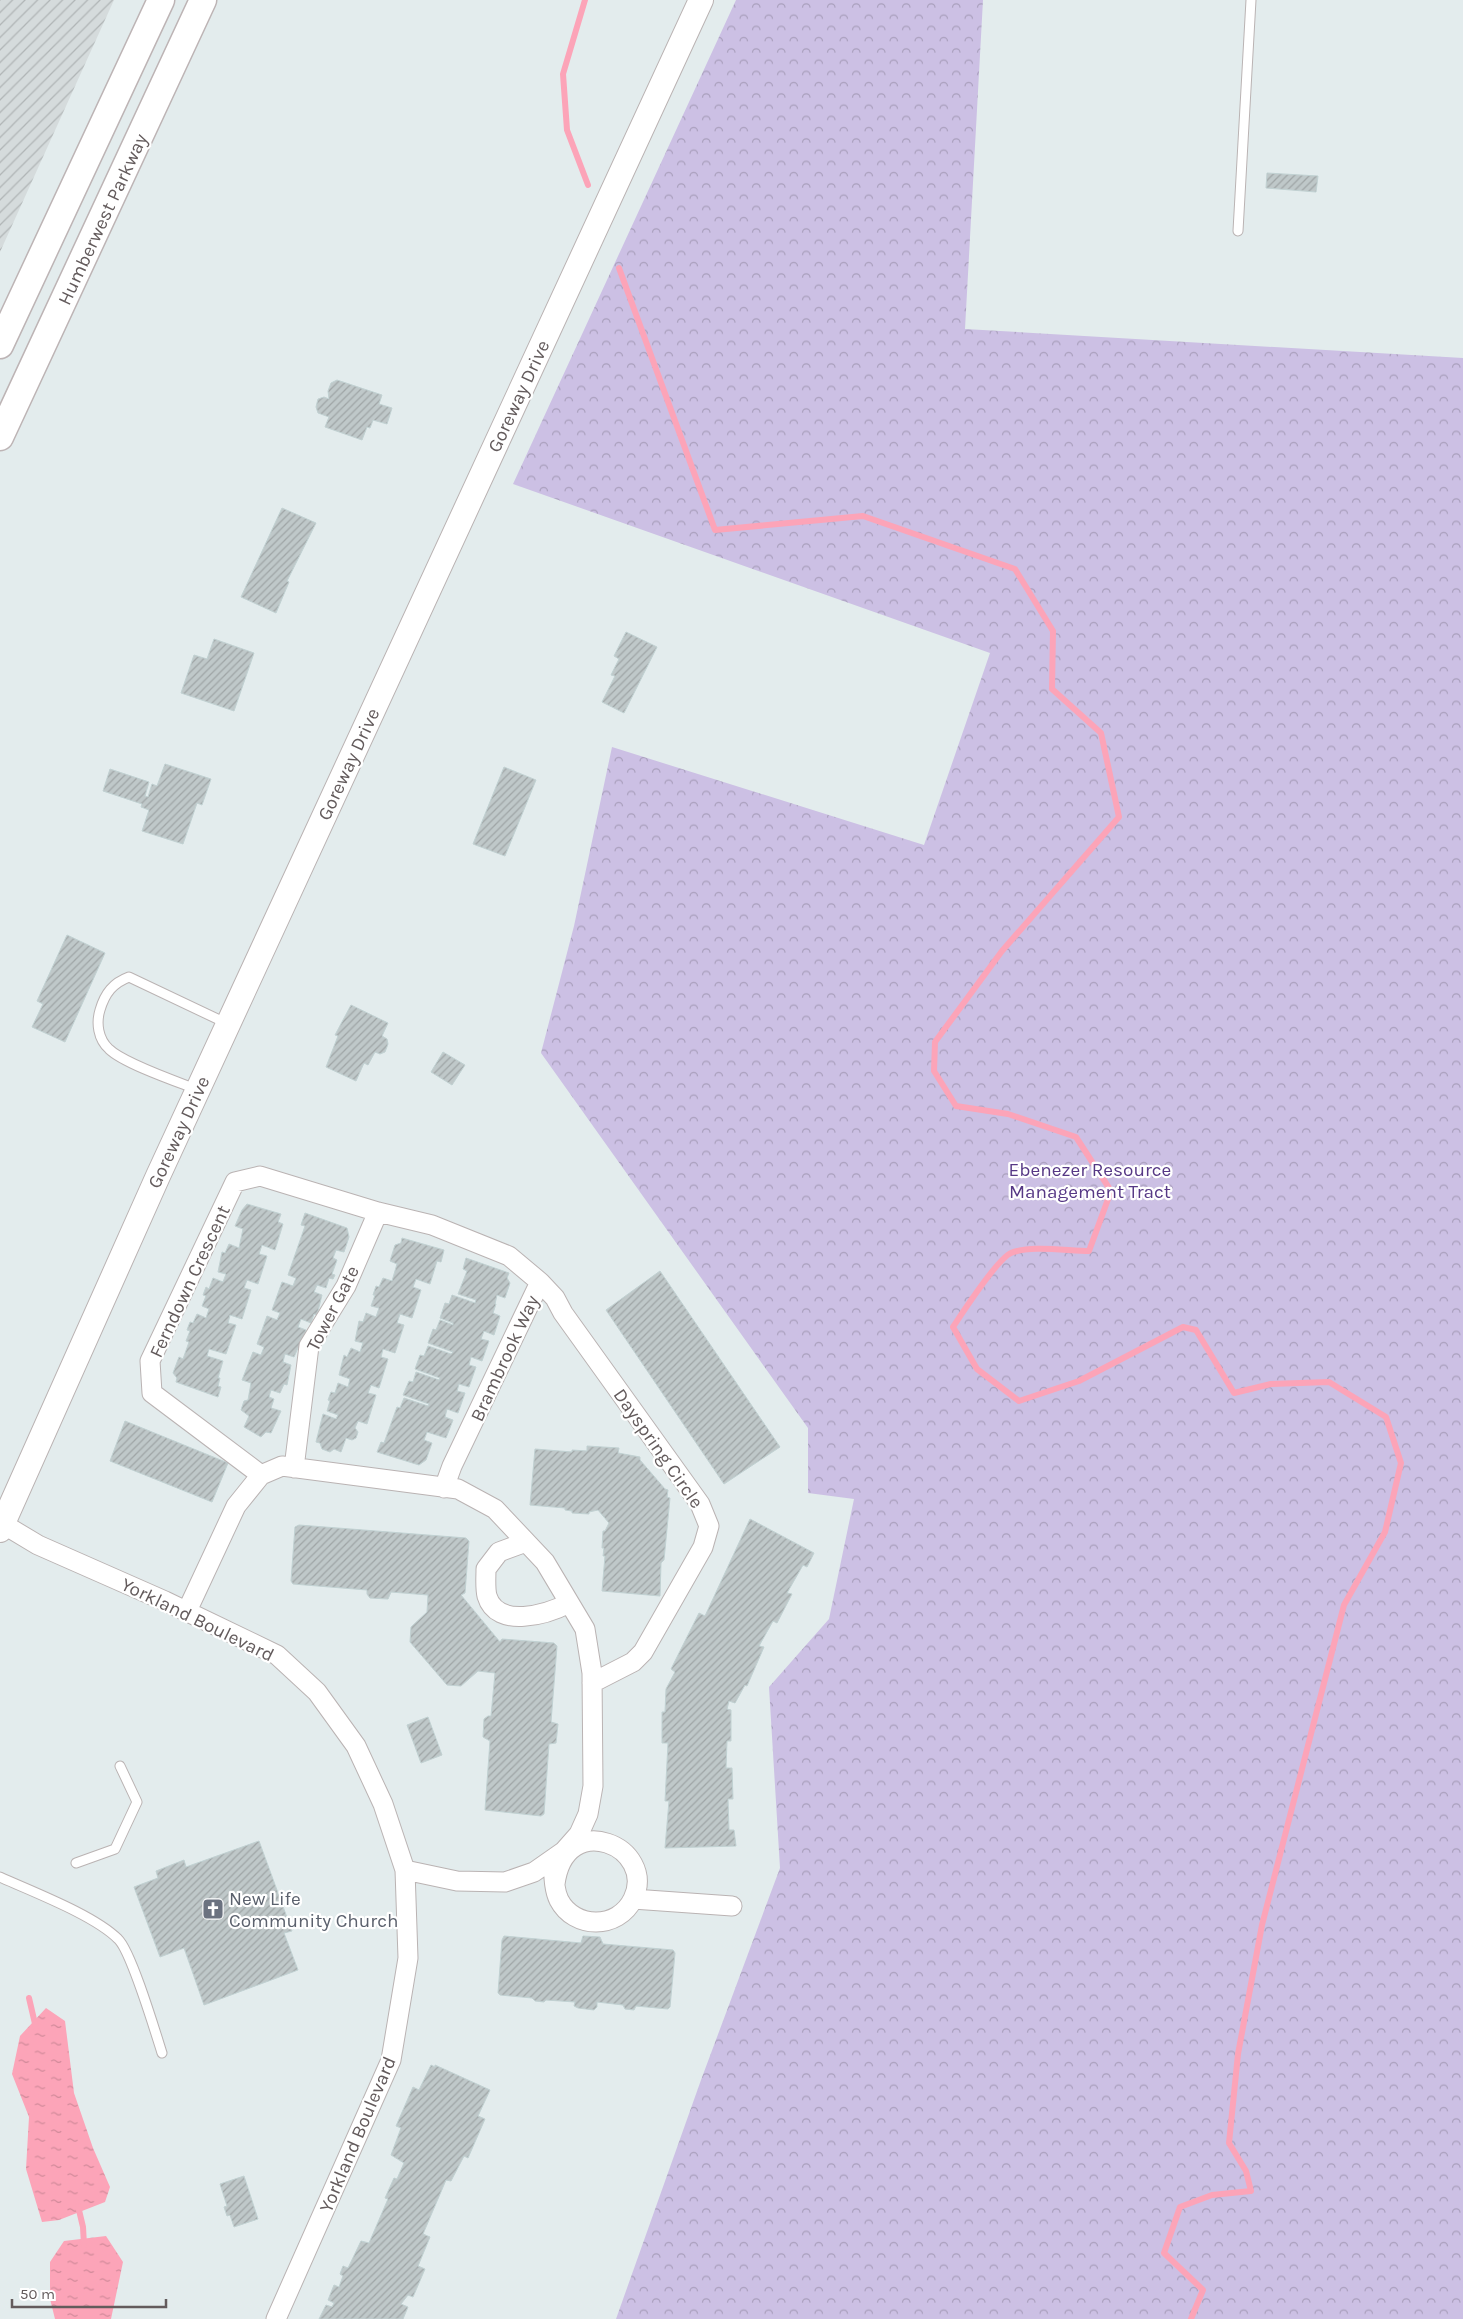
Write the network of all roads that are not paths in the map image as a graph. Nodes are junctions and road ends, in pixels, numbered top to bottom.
1 (161, 0) edge
2 (203, 0) edge
3 (701, 0) edge
4 (1251, 0) edge
5 (1238, 230) dead end
6 (0, 345) edge
7 (0, 437) edge
8 (228, 1024) junction
9 (198, 1090) junction
10 (378, 1212) junction
11 (540, 1282) junction
12 (294, 1468) junction
13 (261, 1476) junction
14 (444, 1488) junction
15 (1, 1526) edge
16 (526, 1542) junction
17 (569, 1603) junction
18 (187, 1611) junction
19 (592, 1683) junction
20 (120, 1766) dead end
21 (572, 1841) junction
22 (591, 1841) junction
23 (553, 1859) junction
24 (76, 1863) dead end
25 (405, 1870) junction
26 (0, 1876) edge
27 (555, 1884) junction
28 (633, 1899) junction
29 (732, 1906) dead end
30 (162, 2053) dead end
31 (276, 2319) edge

1 - 6 main road, Humberwest Parkway
2 - 7 main road, Humberwest Parkway
3 - 8 street, Goreway Drive
4 - 5 lane
8 - 9 street, Goreway Drive
8 - 9 lane
9 - 15 street, Goreway Drive
10 - 11 street, Brambrook Way
10 - 12 street, Tower Gate
10 - 13 street, Ferndown Crescent
11 - 14 street, Brambrook Way
11 - 19 street, Dayspring Circle
12 - 13 street
12 - 14 street
13 - 18 street
14 - 16 street
15 - 18 street, Yorkland Boulevard
16 - 17 street
16 - 17 street
17 - 19 street
18 - 25 street, Yorkland Boulevard
19 - 21 street
20 - 24 lane
21 - 22 street
21 - 23 street
22 - 27 street
22 - 28 street
23 - 25 street
23 - 27 street
25 - 31 street, Yorkland Boulevard
26 - 30 lane
27 - 28 street
28 - 29 street

